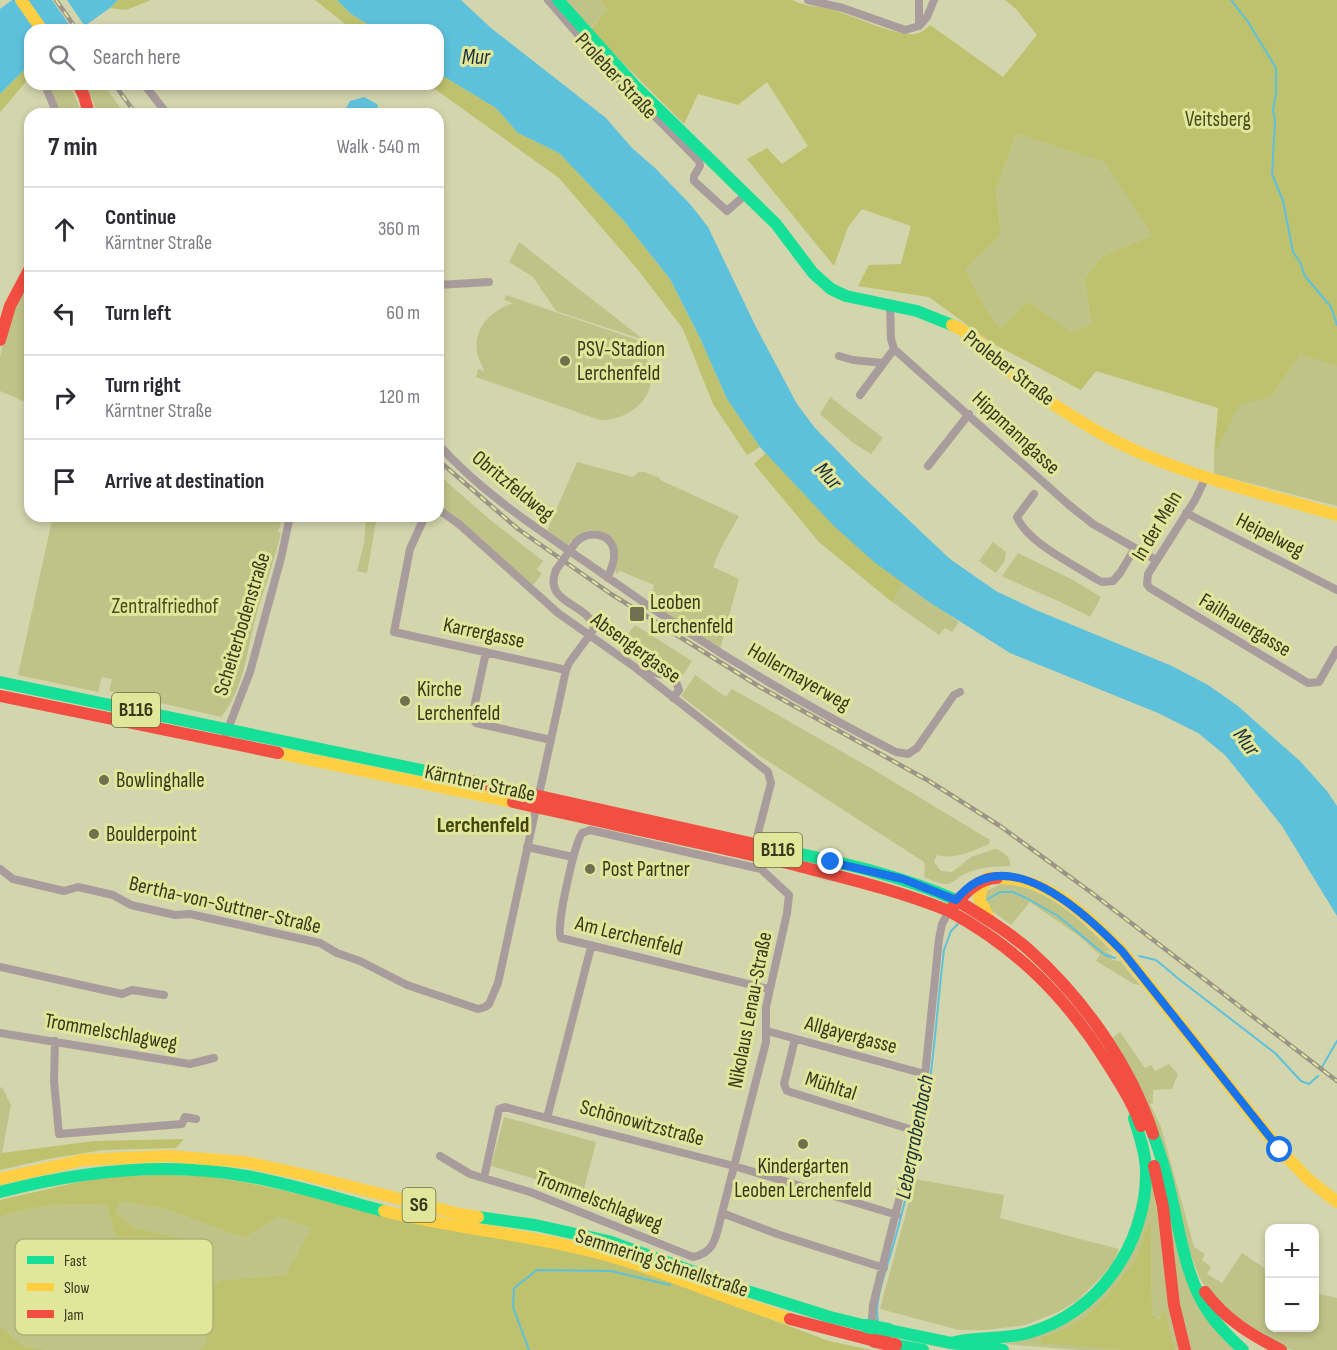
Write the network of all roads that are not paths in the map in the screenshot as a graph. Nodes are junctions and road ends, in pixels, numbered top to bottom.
1 (21, 0) edge
2 (548, 0) edge
3 (558, 0) edge
4 (808, 0) edge
5 (919, 0) edge
6 (934, 0) edge
7 (38, 24) edge
8 (919, 26) junction
9 (48, 90) edge
10 (81, 90) edge
11 (149, 90) edge
12 (55, 108) edge
13 (87, 108) edge
14 (162, 108) edge
15 (745, 195) junction
16 (24, 279) edge
17 (489, 282) dead end
18 (444, 285) edge
19 (890, 305) junction
20 (0, 340) edge
21 (894, 349) junction
22 (839, 356) dead end
23 (883, 363) junction
24 (860, 395) dead end
25 (969, 414) junction
26 (444, 450) edge
27 (928, 466) dead end
28 (1206, 477) junction
29 (1039, 488) junction
30 (444, 513) edge
31 (1186, 513) junction
32 (1337, 515) edge
33 (289, 522) edge
34 (422, 522) edge
35 (1135, 548) junction
36 (1156, 560) junction
37 (608, 578) junction
38 (1337, 590) edge
39 (1155, 592) joint
40 (589, 637) junction
41 (1337, 650) edge
42 (486, 652) junction
43 (636, 669) junction
44 (566, 670) junction
45 (0, 682) edge
46 (960, 692) dead end
47 (0, 696) edge
48 (673, 698) junction
49 (226, 735) junction
50 (551, 740) junction
51 (539, 801) junction
52 (758, 833) dead end
53 (527, 847) junction
54 (573, 857) junction
55 (761, 868) joint
56 (0, 869) edge
57 (989, 877) junction
58 (952, 906) junction
59 (989, 919) junction
60 (591, 947) junction
61 (0, 967) edge
62 (770, 989) junction
63 (164, 995) dead end
64 (767, 1031) junction
65 (0, 1033) edge
66 (795, 1039) junction
67 (55, 1041) junction
68 (214, 1058) dead end
69 (925, 1074) junction
70 (1131, 1106) junction
71 (547, 1118) junction
72 (196, 1119) dead end
73 (916, 1131) junction
74 (440, 1156) dead end
75 (734, 1166) junction
76 (484, 1178) junction
77 (0, 1179) edge
78 (0, 1192) edge
79 (1337, 1202) edge
80 (722, 1213) junction
81 (897, 1215) junction
82 (1184, 1246) junction
83 (884, 1268) junction
84 (951, 1343) junction
85 (891, 1348) edge
86 (922, 1350) edge
87 (1004, 1350) edge
88 (1185, 1350) edge
89 (1243, 1350) edge
90 (1281, 1350) edge

1 - 7 main road
2 - 15 street, Proleber Straße
3 - 15 main road, Proleber Straße
4 - 8 street
5 - 8 street
6 - 8 street
9 - 12 street
10 - 13 main road
11 - 14 street
15 - 19 main road, Proleber Straße
16 - 20 main road
17 - 18 street
19 - 21 street
19 - 28 main road, Proleber Straße
21 - 23 street
21 - 25 street, Hippmanngasse
22 - 23 street
23 - 24 street
25 - 27 street
25 - 29 street, Hippmanngasse
26 - 37 street, Obritzfeldweg
28 - 31 street, In der Meln
28 - 32 main road, Proleber Straße
29 - 35 street, Hippmanngasse
29 - 35 street
30 - 40 street, Absengergasse
31 - 36 street, In der Meln
31 - 38 street, Heipelweg
33 - 49 street, Scheiterbodenstraße
34 - 42 street, Karrergasse
35 - 36 street, Hippmanngasse
36 - 39 street, In der Meln
37 - 40 street, bridge
37 - 46 street, Hollermayerweg
39 - 41 street, Failhauergasse
40 - 43 street, Absengergasse
40 - 44 street
42 - 44 street, Karrergasse
42 - 50 street
43 - 48 street, Absengergasse
43 - 48 street
44 - 50 street
45 - 49 main road, Kärntner Straße / B116
47 - 49 main road, Kärntner Straße / B116
48 - 52 street, Absengergasse
49 - 51 main road, Kärntner Straße / B116
49 - 51 main road, Kärntner Straße / B116
50 - 51 street
51 - 53 street
51 - 58 main road, Kärntner Straße / B116
53 - 54 street
53 - 56 street, Bertha-von-Suttner-Straße
54 - 55 street, Am Lerchenfeld
54 - 60 street, Am Lerchenfeld
55 - 62 street, Nikolaus Lenau-Straße
57 - 58 main road
57 - 59 main road
57 - 79 main road
58 - 59 main road
58 - 69 street
58 - 70 main road
59 - 82 main road
60 - 62 street, Am Lerchenfeld
60 - 71 street, Schönowitzstraße
61 - 63 street
62 - 64 street, Nikolaus Lenau-Straße
64 - 66 street, Allgayergasse
64 - 75 street, Nikolaus Lenau-Straße
65 - 67 street, Trommelschlagweg
66 - 69 street, Allgayergasse
66 - 73 street, Mühltal
67 - 68 street, Trommelschlagweg
67 - 72 street
69 - 73 street
70 - 84 main road
70 - 88 main road
71 - 75 street, Schönowitzstraße
71 - 76 street
73 - 81 street
74 - 76 street, Trommelschlagweg
75 - 80 street, Nikolaus Lenau-Straße
75 - 81 street, Schönowitzstraße
76 - 80 street, Trommelschlagweg
77 - 84 main road, Semmering Schnellstraße / S6, bridge
78 - 85 main road, Semmering Schnellstraße / S6, bridge
80 - 83 street
81 - 83 street
82 - 89 main road
82 - 90 main road
83 - 85 street
84 - 87 main road, Semmering Schnellstraße / S6
85 - 86 main road, Semmering Schnellstraße / S6

